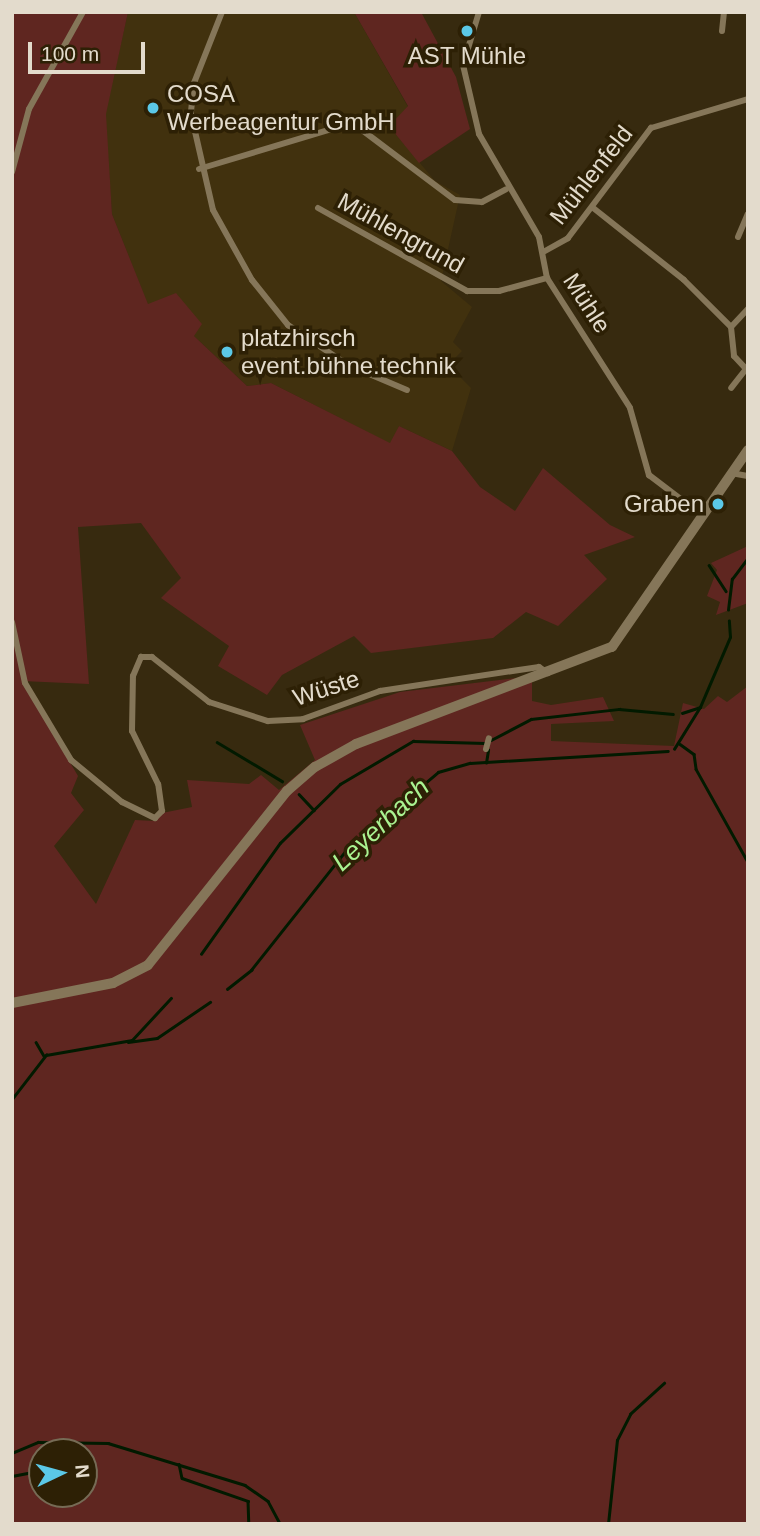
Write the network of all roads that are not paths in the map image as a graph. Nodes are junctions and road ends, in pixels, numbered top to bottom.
1 (83, 12) edge
2 (222, 12) edge
3 (479, 12) edge
4 (724, 12) edge
5 (722, 31) dead end
6 (748, 99) edge
7 (199, 169) junction
8 (12, 172) edge
9 (506, 189) junction
10 (592, 207) junction
11 (318, 208) dead end
12 (748, 214) edge
13 (738, 237) dead end
14 (545, 251) junction
15 (547, 278) junction
16 (748, 309) edge
17 (730, 327) junction
18 (731, 388) dead end
19 (407, 390) dead end
20 (748, 450) edge
21 (731, 473) junction
22 (748, 476) edge
23 (703, 516) junction
24 (12, 622) edge
25 (549, 674) junction
26 (489, 738) dead end
27 (486, 749) dead end
28 (12, 1003) edge

1 - 8 street
2 - 7 street
3 - 9 street, Mühle
4 - 5 street
6 - 10 street, Mühlenfeld
7 - 9 street
7 - 19 street
9 - 14 street, Mühle
10 - 14 street, Mühlenfeld
10 - 17 street
11 - 15 street, Mühlengrund
12 - 13 street
14 - 15 street, Mühle
15 - 23 street, Mühle
16 - 17 street
17 - 18 street
20 - 21 main road
21 - 22 street
21 - 23 main road
23 - 25 main road
24 - 25 street, Wüste
25 - 28 main road
26 - 27 street

